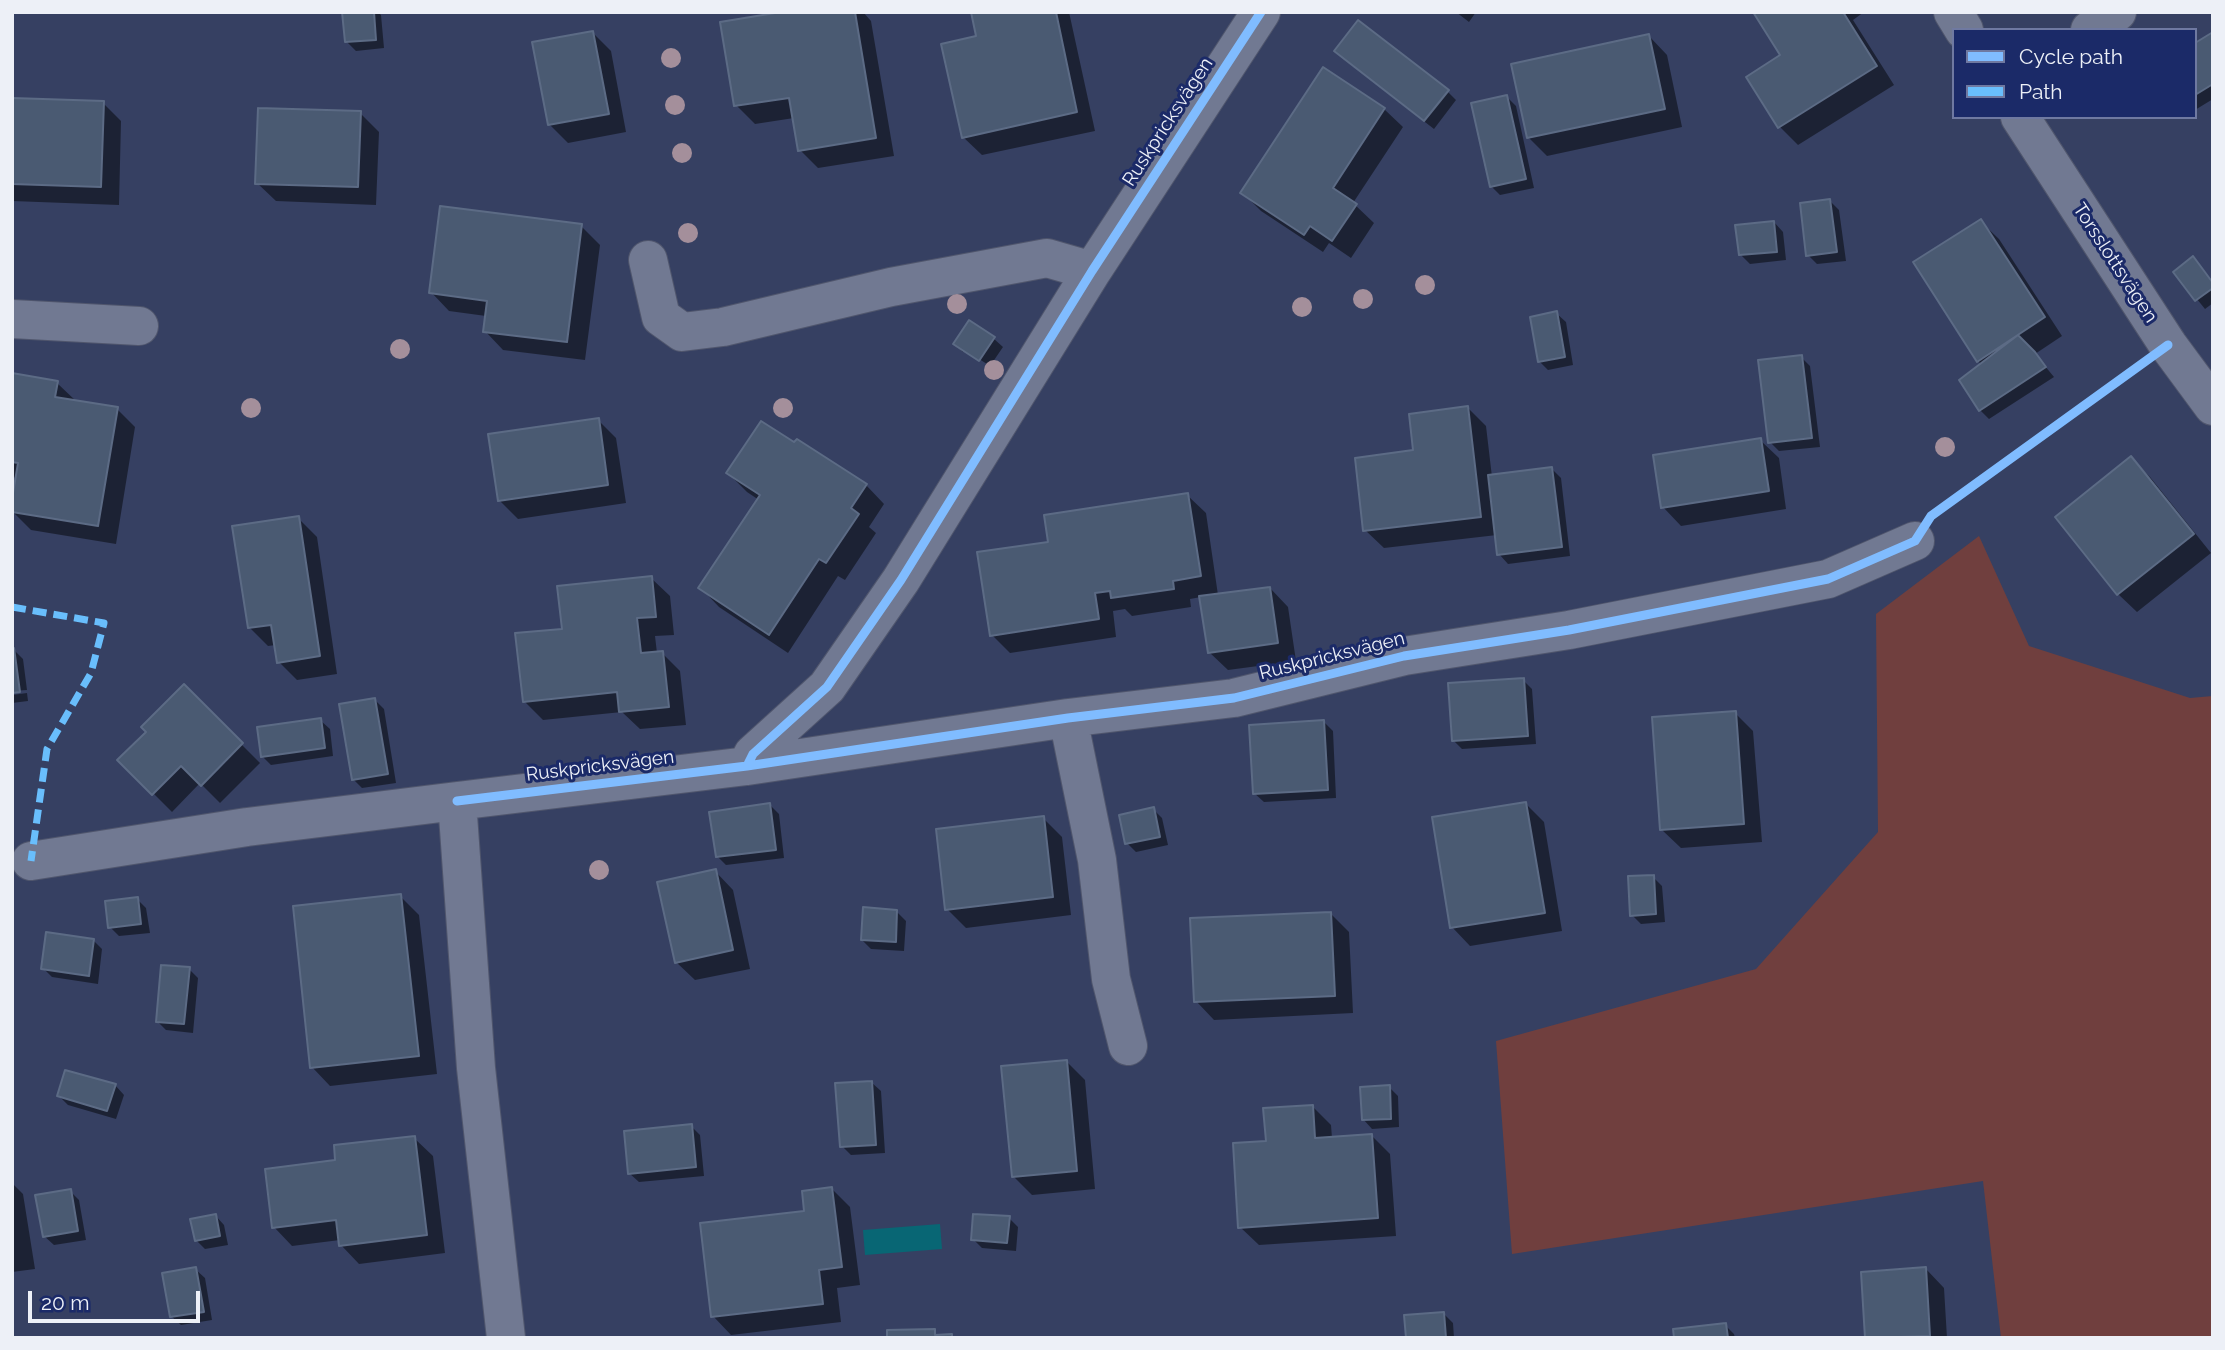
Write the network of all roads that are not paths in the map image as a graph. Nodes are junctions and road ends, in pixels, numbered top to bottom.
1 (1261, 12) edge
2 (1953, 12) edge
3 (2117, 12) edge
4 (1963, 28) edge
5 (2093, 28) edge
6 (2021, 119) edge
7 (648, 260) dead end
8 (1092, 271) junction
9 (12, 319) edge
10 (139, 327) dead end
11 (2213, 406) edge
12 (1915, 541) dead end
13 (1068, 718) junction
14 (747, 766) junction
15 (457, 801) junction
16 (31, 861) dead end
17 (1128, 1046) dead end
18 (506, 1338) edge

1 - 8 street, Ruskpricksvägen
2 - 4 street
3 - 5 street
6 - 11 street, Torsslottsvägen
7 - 8 street
8 - 14 street, Ruskpricksvägen
9 - 10 street
12 - 13 street, Ruskpricksvägen
13 - 14 street, Ruskpricksvägen
13 - 17 street
14 - 15 street, Ruskpricksvägen
15 - 16 street, Ruskpricksvägen
15 - 18 street

